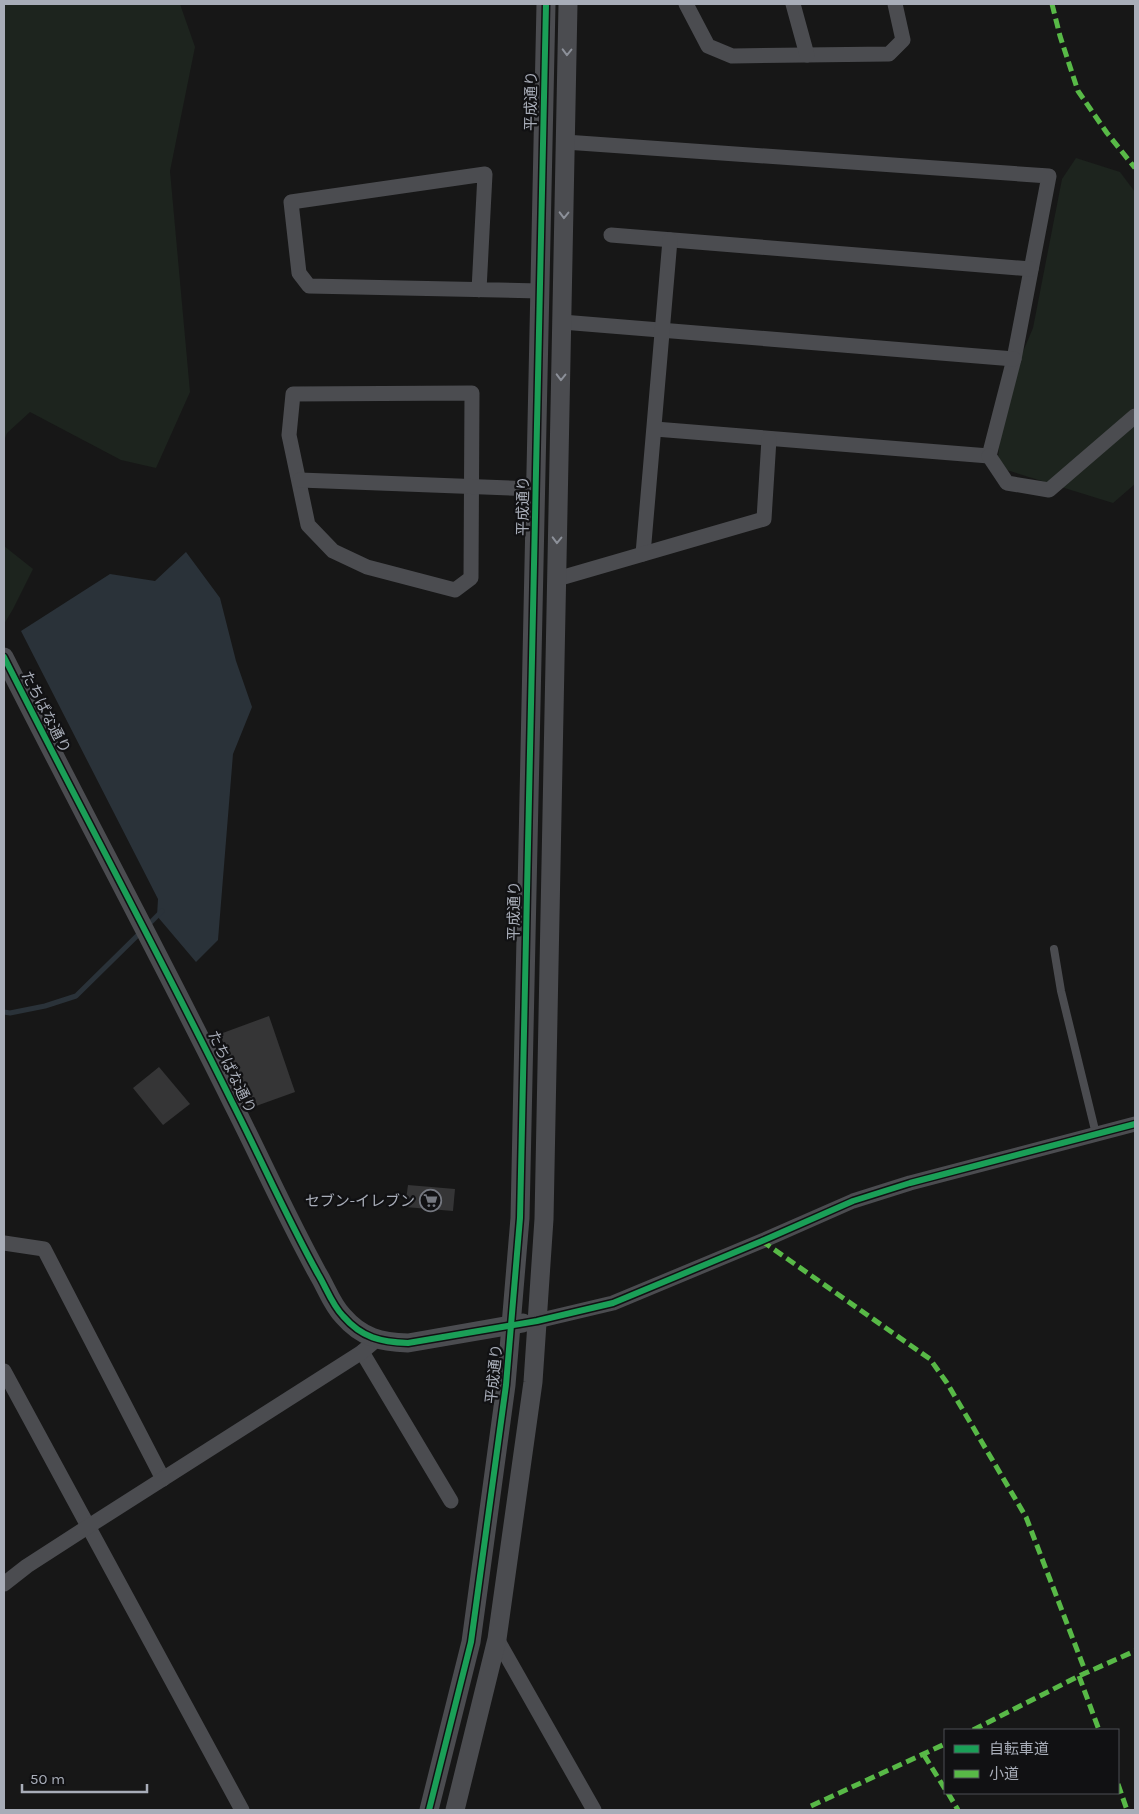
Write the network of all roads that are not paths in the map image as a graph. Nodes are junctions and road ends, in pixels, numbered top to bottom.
1 (546, 4) edge
2 (568, 4) edge
3 (686, 4) edge
4 (793, 4) edge
5 (895, 4) edge
6 (807, 55) junction
7 (566, 142) junction
8 (611, 235) dead end
9 (670, 240) junction
10 (1031, 269) junction
11 (479, 290) junction
12 (540, 291) junction
13 (562, 322) junction
14 (663, 330) junction
15 (1014, 359) junction
16 (1135, 416) edge
17 (655, 428) junction
18 (769, 439) junction
19 (989, 456) junction
20 (300, 480) junction
21 (471, 487) junction
22 (536, 489) junction
23 (643, 554) junction
24 (556, 579) junction
25 (4, 657) edge
26 (1054, 949) dead end
27 (1135, 1124) edge
28 (1096, 1134) junction
29 (4, 1243) edge
30 (537, 1321) junction
31 (511, 1325) junction
32 (369, 1346) junction
33 (4, 1371) edge
34 (163, 1479) junction
35 (451, 1501) dead end
36 (89, 1526) junction
37 (4, 1584) edge
38 (497, 1639) junction
39 (242, 1810) edge
40 (429, 1810) edge
41 (455, 1810) edge
42 (594, 1810) edge

1 - 12 street, 平成通り
2 -> 7 street
3 - 6 street
4 - 6 street
5 - 6 street
7 - 10 street
7 -> 13 street
8 - 9 street
9 - 10 street
9 - 14 street
10 - 15 street
11 - 11 street
11 - 12 street
12 - 22 street, 平成通り
13 - 14 street
13 -> 24 street
14 - 15 street
14 - 17 street
15 - 19 street
16 - 19 street
17 - 18 street
17 - 23 street
18 - 19 street
18 - 23 street
20 - 21 street
20 - 21 street
20 - 21 street
21 - 22 street
22 - 31 street, 平成通り
23 - 24 street
24 - 30 street
25 - 32 street, たちばな通り
26 - 28 lane
27 - 28 street
28 - 30 street
29 - 34 street
30 - 31 street, たちばな通り
30 - 38 street
31 - 32 street, たちばな通り
31 - 40 street, 平成通り
32 - 34 street
32 - 35 street
33 - 36 street
34 - 36 street
36 - 37 street
36 - 39 street
38 - 41 street
38 - 42 street

